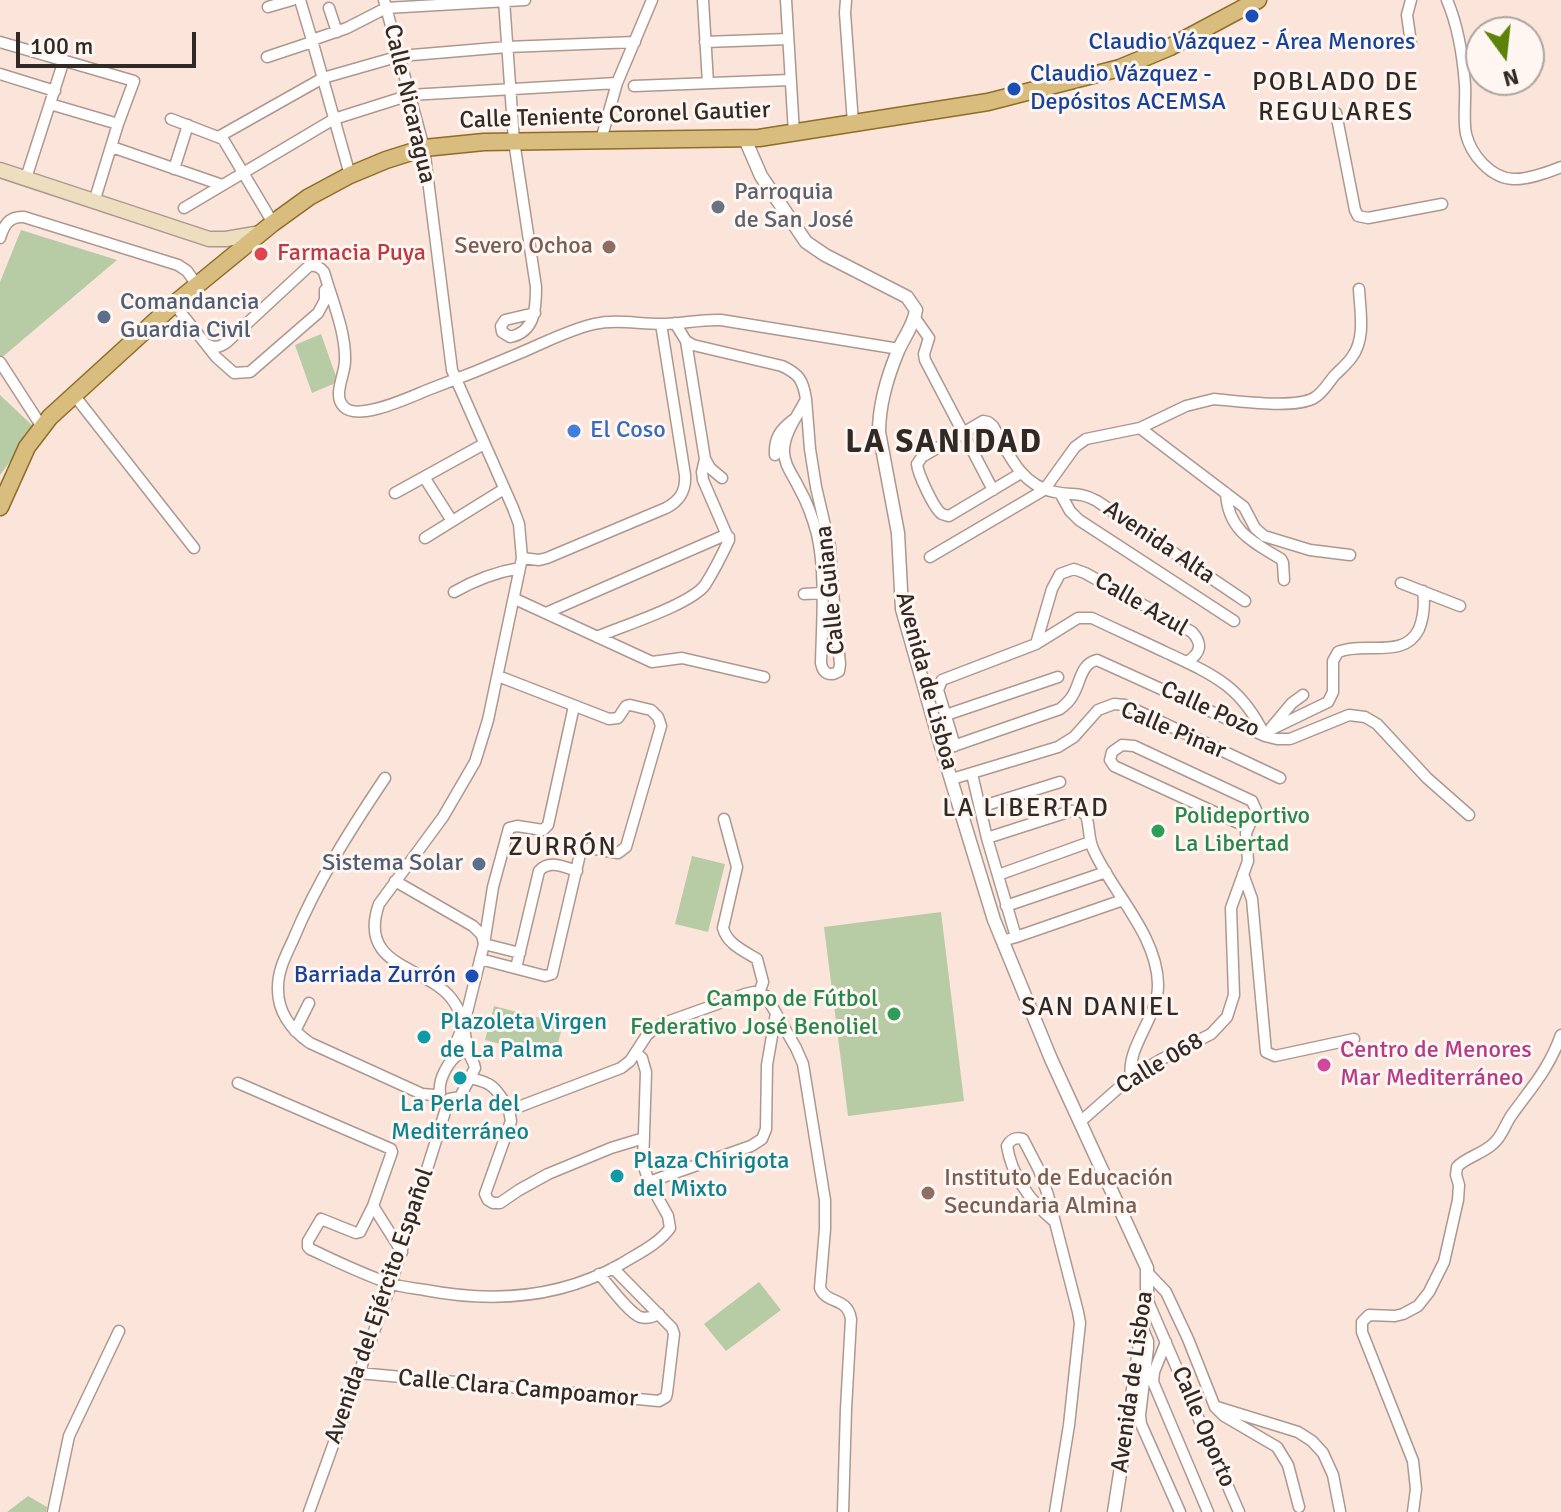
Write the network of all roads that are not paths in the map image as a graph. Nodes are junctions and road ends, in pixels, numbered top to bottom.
1 (292, 0) edge
2 (300, 0) edge
3 (504, 0) edge
4 (525, 0) edge
5 (652, 0) edge
6 (703, 0) edge
7 (786, 0) edge
8 (846, 0) edge
9 (1258, 0) edge
10 (1411, 0) edge
11 (1447, 0) edge
12 (385, 4) edge
13 (268, 7) dead end
14 (329, 8) dead end
15 (337, 32) junction
16 (788, 39) junction
17 (312, 41) junction
18 (0, 42) edge
19 (635, 42) junction
20 (705, 42) junction
21 (1411, 43) dead end
22 (507, 47) junction
23 (400, 56) junction
24 (267, 57) dead end
25 (64, 60) junction
26 (0, 74) edge
27 (323, 78) junction
28 (790, 80) junction
29 (617, 83) junction
30 (708, 83) junction
31 (634, 86) dead end
32 (510, 88) junction
33 (55, 91) junction
34 (410, 95) junction
35 (50, 104) junction
36 (1336, 113) dead end
37 (171, 119) dead end
38 (334, 119) junction
39 (853, 123) junction
40 (118, 124) junction
41 (188, 125) junction
42 (794, 133) junction
43 (220, 136) junction
44 (745, 139) junction
45 (601, 140) junction
46 (514, 141) junction
47 (112, 147) junction
48 (424, 148) junction
49 (1561, 167) edge
50 (174, 169) junction
51 (0, 170) edge
52 (243, 171) junction
53 (350, 175) junction
54 (26, 178) junction
55 (222, 185) junction
56 (94, 202) junction
57 (1442, 204) dead end
58 (184, 208) dead end
59 (267, 228) junction
60 (0, 238) edge
61 (209, 239) junction
62 (221, 266) junction
63 (324, 272) junction
64 (197, 285) junction
65 (1359, 289) dead end
66 (174, 304) junction
67 (535, 313) dead end
68 (915, 318) junction
69 (675, 323) junction
70 (661, 324) junction
71 (686, 341) junction
72 (206, 344) junction
73 (899, 349) junction
74 (0, 362) edge
75 (456, 380) junction
76 (74, 395) junction
77 (806, 399) junction
78 (798, 416) junction
79 (42, 427) junction
80 (1140, 428) junction
81 (964, 433) junction
82 (484, 444) junction
83 (775, 455) dead end
84 (705, 459) junction
85 (1021, 473) junction
86 (424, 477) junction
87 (722, 478) dead end
88 (504, 489) junction
89 (993, 490) junction
90 (1044, 490) junction
91 (395, 493) dead end
92 (1060, 493) junction
93 (1226, 493) junction
94 (0, 507) edge
95 (452, 521) junction
96 (729, 537) junction
97 (425, 538) dead end
98 (194, 548) dead end
99 (1350, 555) dead end
100 (930, 557) dead end
101 (521, 563) junction
102 (1284, 580) dead end
103 (1401, 583) dead end
104 (1423, 591) junction
105 (454, 592) dead end
106 (822, 593) junction
107 (804, 594) dead end
108 (515, 599) junction
109 (1245, 601) dead end
110 (1460, 606) dead end
111 (546, 613) junction
112 (1234, 621) dead end
113 (597, 637) junction
114 (1036, 644) junction
115 (1187, 662) junction
116 (498, 676) junction
117 (764, 677) dead end
118 (1058, 677) dead end
119 (1303, 695) dead end
120 (574, 706) junction
121 (946, 715) junction
122 (1267, 733) junction
123 (949, 748) junction
124 (972, 774) junction
125 (385, 778) dead end
126 (1280, 778) dead end
127 (952, 779) junction
128 (1060, 782) dead end
129 (980, 807) junction
130 (1469, 815) dead end
131 (724, 819) dead end
132 (1247, 827) junction
133 (987, 838) junction
134 (1090, 842) junction
135 (577, 871) junction
136 (1106, 872) junction
137 (1243, 874) junction
138 (998, 875) junction
139 (395, 881) junction
140 (1123, 900) junction
141 (1006, 906) junction
142 (1016, 937) junction
143 (1002, 941) junction
144 (484, 944) junction
145 (520, 953) junction
146 (480, 959) junction
147 (516, 968) junction
148 (759, 993) junction
149 (309, 1003) dead end
150 (776, 1013) junction
151 (464, 1024) junction
152 (295, 1031) junction
153 (1561, 1035) edge
154 (1354, 1039) dead end
155 (636, 1053) junction
156 (469, 1055) junction
157 (454, 1056) junction
158 (1131, 1077) junction
159 (471, 1078) junction
160 (238, 1083) dead end
161 (445, 1096) junction
162 (503, 1100) junction
163 (1080, 1122) junction
164 (644, 1138) junction
165 (649, 1182) junction
166 (373, 1206) junction
167 (1055, 1222) junction
168 (402, 1252) junction
169 (613, 1268) junction
170 (1147, 1272) junction
171 (599, 1274) junction
172 (391, 1284) junction
173 (1147, 1299) junction
174 (659, 1314) junction
175 (1142, 1327) junction
176 (119, 1331) dead end
177 (1166, 1342) junction
178 (359, 1373) junction
179 (1215, 1407) junction
180 (1299, 1507) dead end
181 (1340, 1511) edge
182 (53, 1512) edge
183 (309, 1512) edge
184 (843, 1512) edge
185 (1055, 1512) edge
186 (1114, 1512) edge
187 (1180, 1512) edge
188 (1208, 1512) edge
189 (1239, 1512) edge
190 (1413, 1512) edge

1 - 13 street
2 - 17 street
3 - 4 street
3 - 12 street
3 - 22 street
5 - 19 street
6 - 20 street
7 - 16 street
8 - 39 street
9 - 39 main road, Calle Teniente Coronel Gautier
10 - 21 street
11 - 49 street
12 - 15 street
12 - 23 street, Calle Nicaragua
14 - 15 street
15 - 17 street
16 - 20 street
16 - 28 street
17 - 24 street
17 - 27 street
18 - 25 street
19 - 22 street
19 - 29 street
20 - 30 street
22 - 23 street
22 - 32 street
23 - 27 street
23 - 34 street, Calle Nicaragua
25 - 33 street
25 - 40 street
26 - 33 street
27 - 38 street
27 - 43 street
28 - 30 street
28 - 42 street
29 - 32 street
29 - 45 street
30 - 31 street
32 - 34 street
32 - 46 street
33 - 35 street
34 - 38 street
34 - 48 street, Calle Nicaragua
35 - 40 street
35 - 54 street
36 - 57 street
37 - 41 street
38 - 52 street
38 - 53 street
39 - 42 main road, Calle Teniente Coronel Gautier
40 - 47 street
41 - 43 street
41 - 50 street
42 - 44 main road, Calle Teniente Coronel Gautier
43 - 52 street
44 - 45 main road, Calle Teniente Coronel Gautier
44 - 68 street
45 - 46 main road, Calle Teniente Coronel Gautier
46 - 48 main road, Calle Teniente Coronel Gautier
46 - 67 street
47 - 50 street
47 - 56 street
48 - 53 main road, Calle Teniente Coronel Gautier
48 - 75 street, Calle Nicaragua
50 - 55 street
51 - 54 main road
52 - 55 street
52 - 59 street
53 - 59 main road, Calle Teniente Coronel Gautier
54 - 56 main road
55 - 58 street
56 - 61 main road
59 - 61 main road
59 - 62 main road, Calle Teniente Coronel Gautier
60 - 64 street
61 - 62 main road
62 - 64 main road, Calle Teniente Coronel Gautier
63 - 72 street
63 - 72 street
63 - 75 street
64 - 66 main road, Calle Teniente Coronel Gautier
65 - 80 street
66 - 72 street
66 - 76 main road, Calle Teniente Coronel Gautier
68 - 73 street, Avenida de Lisboa
68 - 81 street
69 - 70 street
69 - 71 street
69 - 73 street
70 - 75 street
70 - 101 street
71 - 77 street, Calle Guiana
71 - 84 street
73 - 123 street, Avenida de Lisboa
74 - 79 street
75 - 82 street
76 - 79 main road, Calle Teniente Coronel Gautier
76 - 98 street
77 - 78 street, Calle Guiana
77 - 106 street, Calle Guiana
78 - 83 street
78 - 106 street, Calle Guiana
79 - 94 main road, Calle Teniente Coronel Gautier
80 - 90 street
80 - 93 street
81 - 85 street, Avenida Alta
81 - 89 street
81 - 89 street
82 - 86 street
82 - 88 street
84 - 87 street
84 - 96 street
85 - 89 street
85 - 90 street, Avenida Alta
86 - 91 street
86 - 95 street
88 - 95 street
88 - 101 street
90 - 92 street, Avenida Alta
90 - 100 street
92 - 109 street, Avenida Alta
92 - 112 street
93 - 99 street
93 - 102 street
95 - 97 street
96 - 111 street
96 - 113 street
101 - 105 street
101 - 108 street
103 - 104 street
104 - 110 street
104 - 122 street
106 - 107 street
108 - 111 street
108 - 116 street
111 - 113 street
113 - 117 street
114 - 115 street, Calle Azul
114 - 115 street, Calle Azul
114 - 121 street
115 - 122 street
116 - 120 street
116 - 139 street
118 - 121 street
119 - 122 street
120 - 135 street
120 - 144 street
121 - 123 street
122 - 123 street, Calle Pozo
122 - 130 street, Calle Pozo
123 - 127 street, Avenida de Lisboa
124 - 126 street, Calle Pinar
124 - 127 street
124 - 129 street
125 - 152 street
127 - 143 street, Avenida de Lisboa
128 - 129 street
129 - 133 street
131 - 148 street
132 - 132 street, Calle 068
132 - 137 street, Calle 068
133 - 134 street
133 - 138 street
134 - 136 street
134 - 138 street
135 - 145 street
135 - 147 street
136 - 140 street
136 - 141 street
137 - 154 street
137 - 158 street, Calle 068
138 - 141 street
139 - 144 street
139 - 151 street
140 - 142 street
140 - 158 street
141 - 142 street
142 - 143 street
143 - 163 street, Avenida de Lisboa
144 - 145 street
144 - 146 street
145 - 147 street
146 - 147 street
146 - 151 street
148 - 150 street
148 - 155 street
149 - 152 street
150 - 165 street
150 - 184 street
151 - 156 street
151 - 157 street
152 - 161 street
153 - 190 street
155 - 162 street
155 - 164 street
156 - 157 street
156 - 159 street
157 - 161 street, Avenida del Ejército Español
158 - 163 street, Calle 068
159 - 161 street
159 - 162 street
160 - 166 street
161 - 168 street, Avenida del Ejército Español
162 - 164 street
163 - 170 street, Avenida de Lisboa
164 - 165 street
165 - 169 street
166 - 168 street
166 - 172 street
167 - 167 street
167 - 185 street
168 - 172 street, Avenida del Ejército Español
169 - 171 street
169 - 174 street, Calle Clara Campoamor
170 - 173 street, Avenida de Lisboa
170 - 179 street
171 - 172 street
171 - 174 street
172 - 178 street, Avenida del Ejército Español
173 - 175 street, Avenida de Lisboa
173 - 177 street, Calle Oporto
174 - 178 street, Calle Clara Campoamor
175 - 186 street, Avenida de Lisboa
175 - 187 street
176 - 182 street
177 - 188 street
177 - 189 street, Calle Oporto
178 - 183 street, Avenida del Ejército Español
179 - 180 street
179 - 181 street

